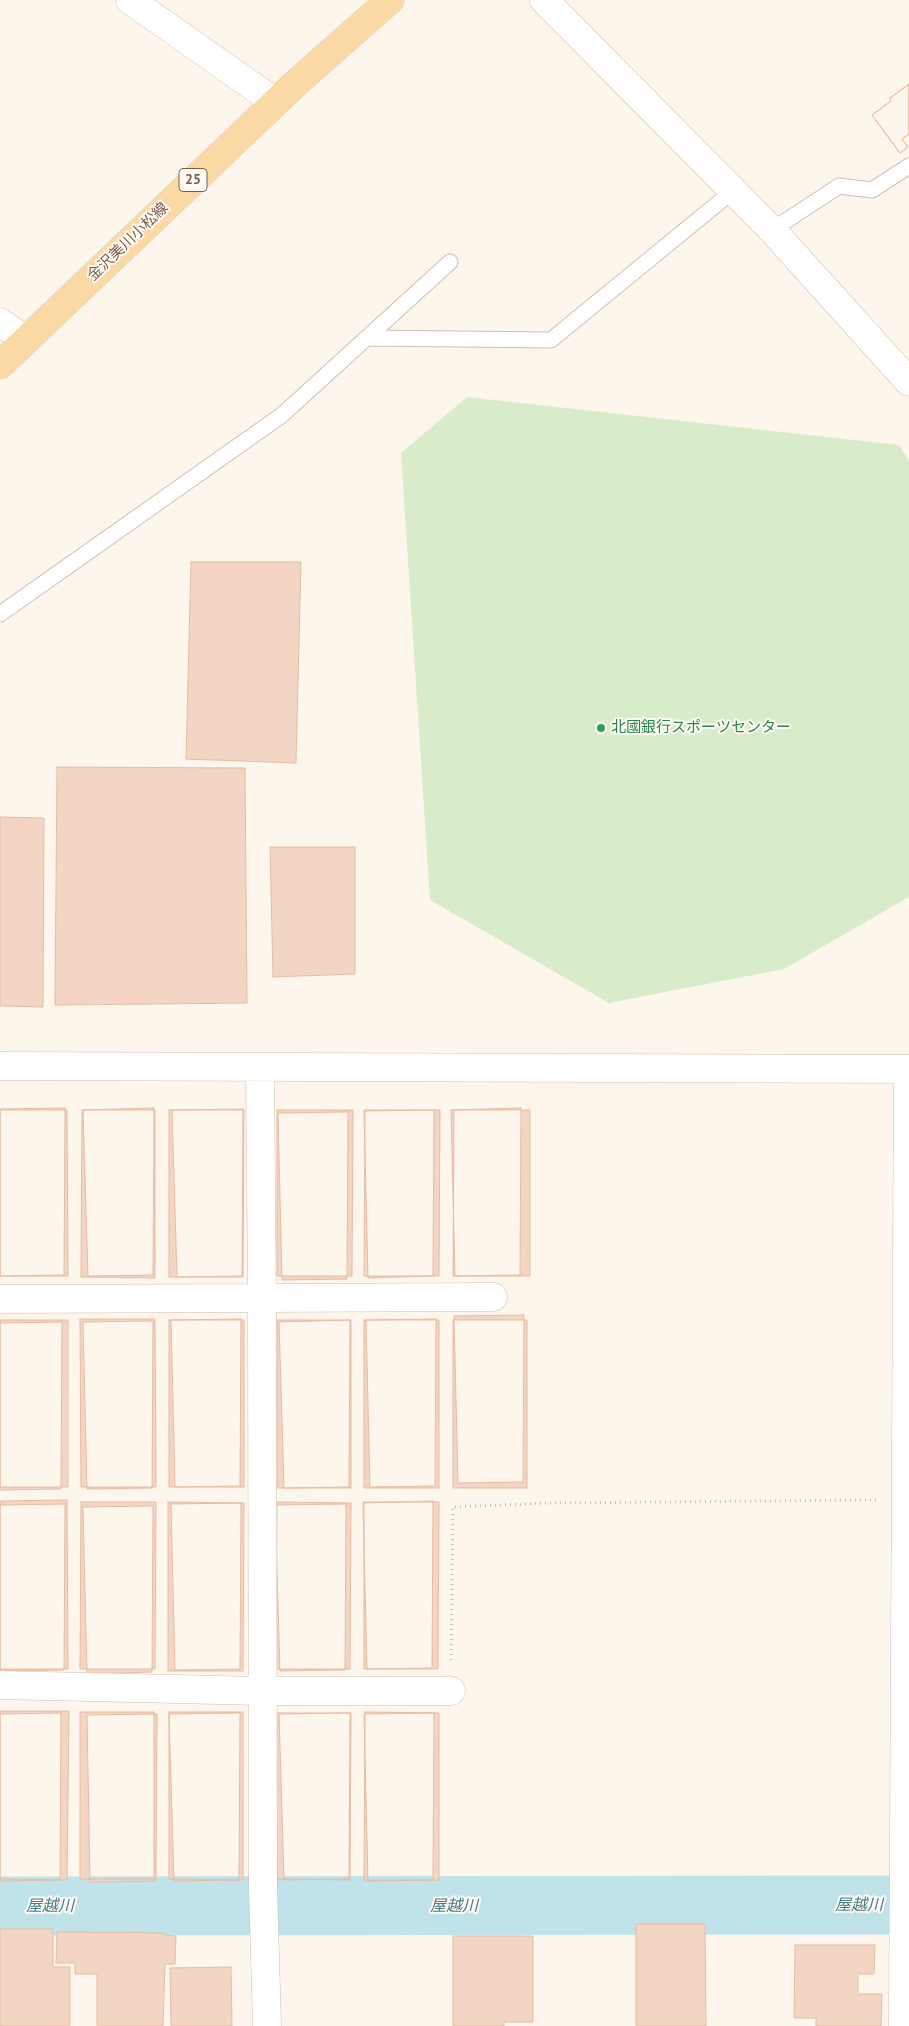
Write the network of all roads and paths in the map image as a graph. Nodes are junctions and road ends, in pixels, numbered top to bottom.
1 (130, 0) edge
2 (390, 0) edge
3 (544, 0) edge
4 (275, 102) junction
5 (909, 166) edge
6 (733, 191) junction
7 (772, 230) junction
8 (450, 262) dead end
9 (0, 322) edge
10 (367, 338) junction
11 (25, 340) junction
12 (0, 364) edge
13 (909, 382) edge
14 (0, 614) edge
15 (0, 1066) edge
16 (260, 1067) junction
17 (909, 1070) edge
18 (493, 1297) dead end
19 (262, 1298) junction
20 (0, 1300) edge
21 (907, 1499) junction
22 (0, 1685) edge
23 (262, 1691) junction
24 (451, 1691) joint
25 (267, 2026) edge
26 (904, 2026) edge

1 - 4 street
2 - 4 main road, 金沢美川小松線 / 25
3 - 6 street
4 - 11 main road, 金沢美川小松線 / 25
5 - 7 lane
6 - 7 street
6 - 10 lane
7 - 13 street
8 - 10 lane
9 - 11 street
10 - 14 lane
11 - 12 main road, 金沢美川小松線 / 25
15 - 16 street
16 - 17 street
16 - 19 street
17 - 21 street
18 - 19 street
19 - 20 street
19 - 23 street
21 - 24 path
21 - 26 street
22 - 23 street
23 - 24 street
23 - 25 street

